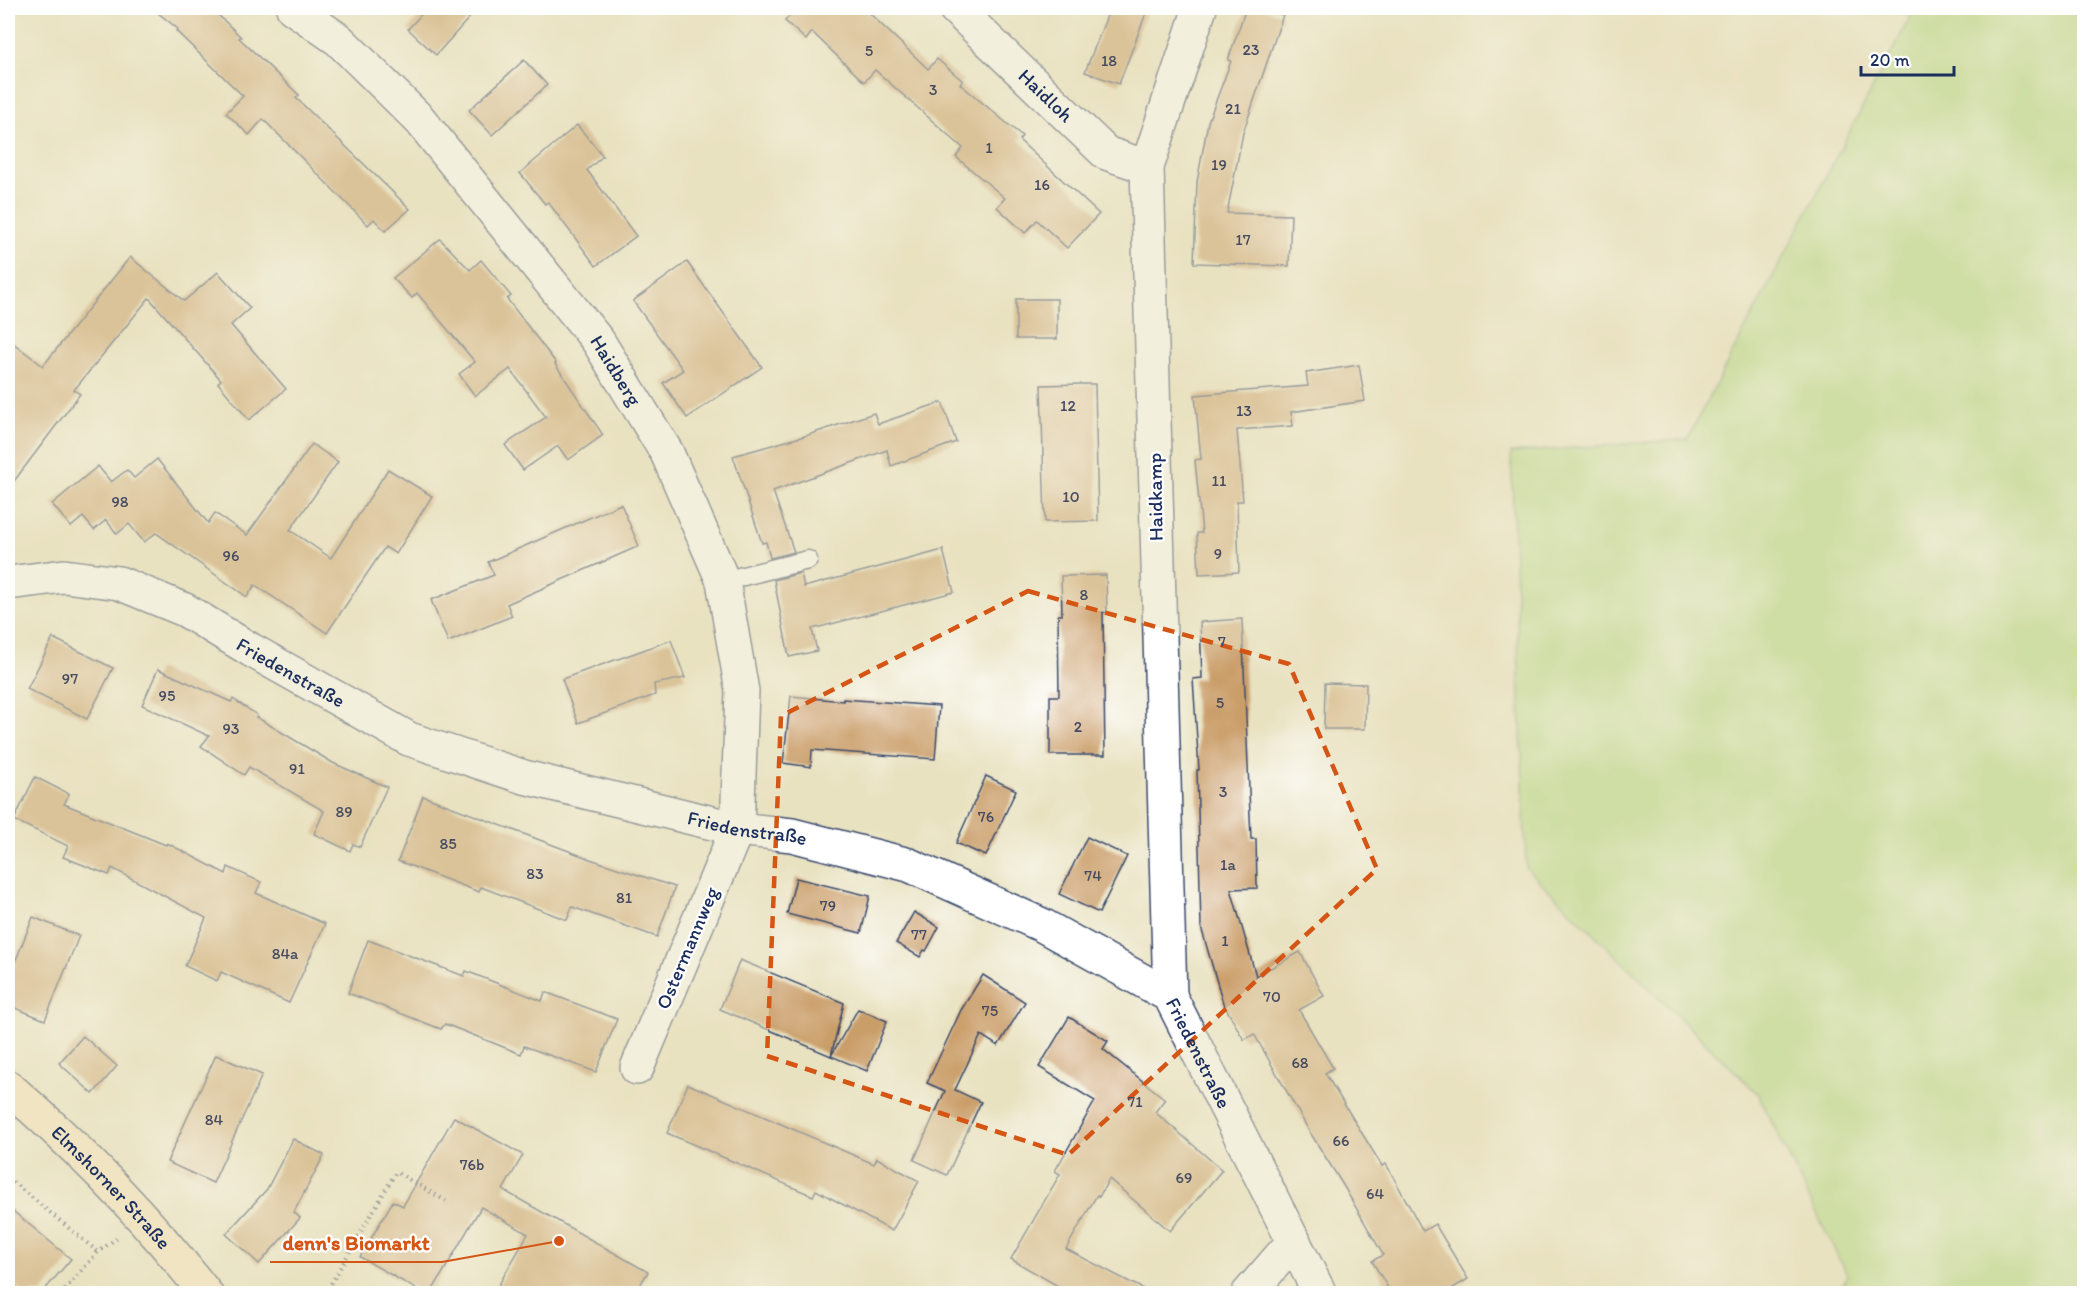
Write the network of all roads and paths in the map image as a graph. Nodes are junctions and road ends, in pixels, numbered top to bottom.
1 (293, 8) edge
2 (955, 8) edge
3 (1200, 8) edge
4 (1146, 167) junction
5 (808, 560) dead end
6 (723, 581) junction
7 (8, 583) edge
8 (737, 829) junction
9 (1170, 996) junction
10 (637, 1068) dead end
11 (8, 1087) edge
12 (8, 1178) edge
13 (446, 1201) dead end
14 (118, 1237) dead end
15 (1294, 1240) junction
16 (98, 1252) junction
17 (61, 1293) edge
18 (206, 1293) edge
19 (325, 1293) edge
20 (1248, 1293) edge
21 (1320, 1293) edge

1 - 6 street, Haidberg
2 - 4 street, Haidloh
3 - 4 street, Haidkamp
4 - 9 street, Haidkamp
5 - 6 lane
6 - 8 street, Haidberg
7 - 8 street, Friedenstraße
8 - 9 street, Friedenstraße
8 - 10 street, Ostermannweg
9 - 15 street, Friedenstraße
11 - 18 main road, Elmshorner Straße
12 - 16 path
13 - 19 path
14 - 16 path
15 - 20 street
15 - 21 street, Friedenstraße
16 - 17 path

